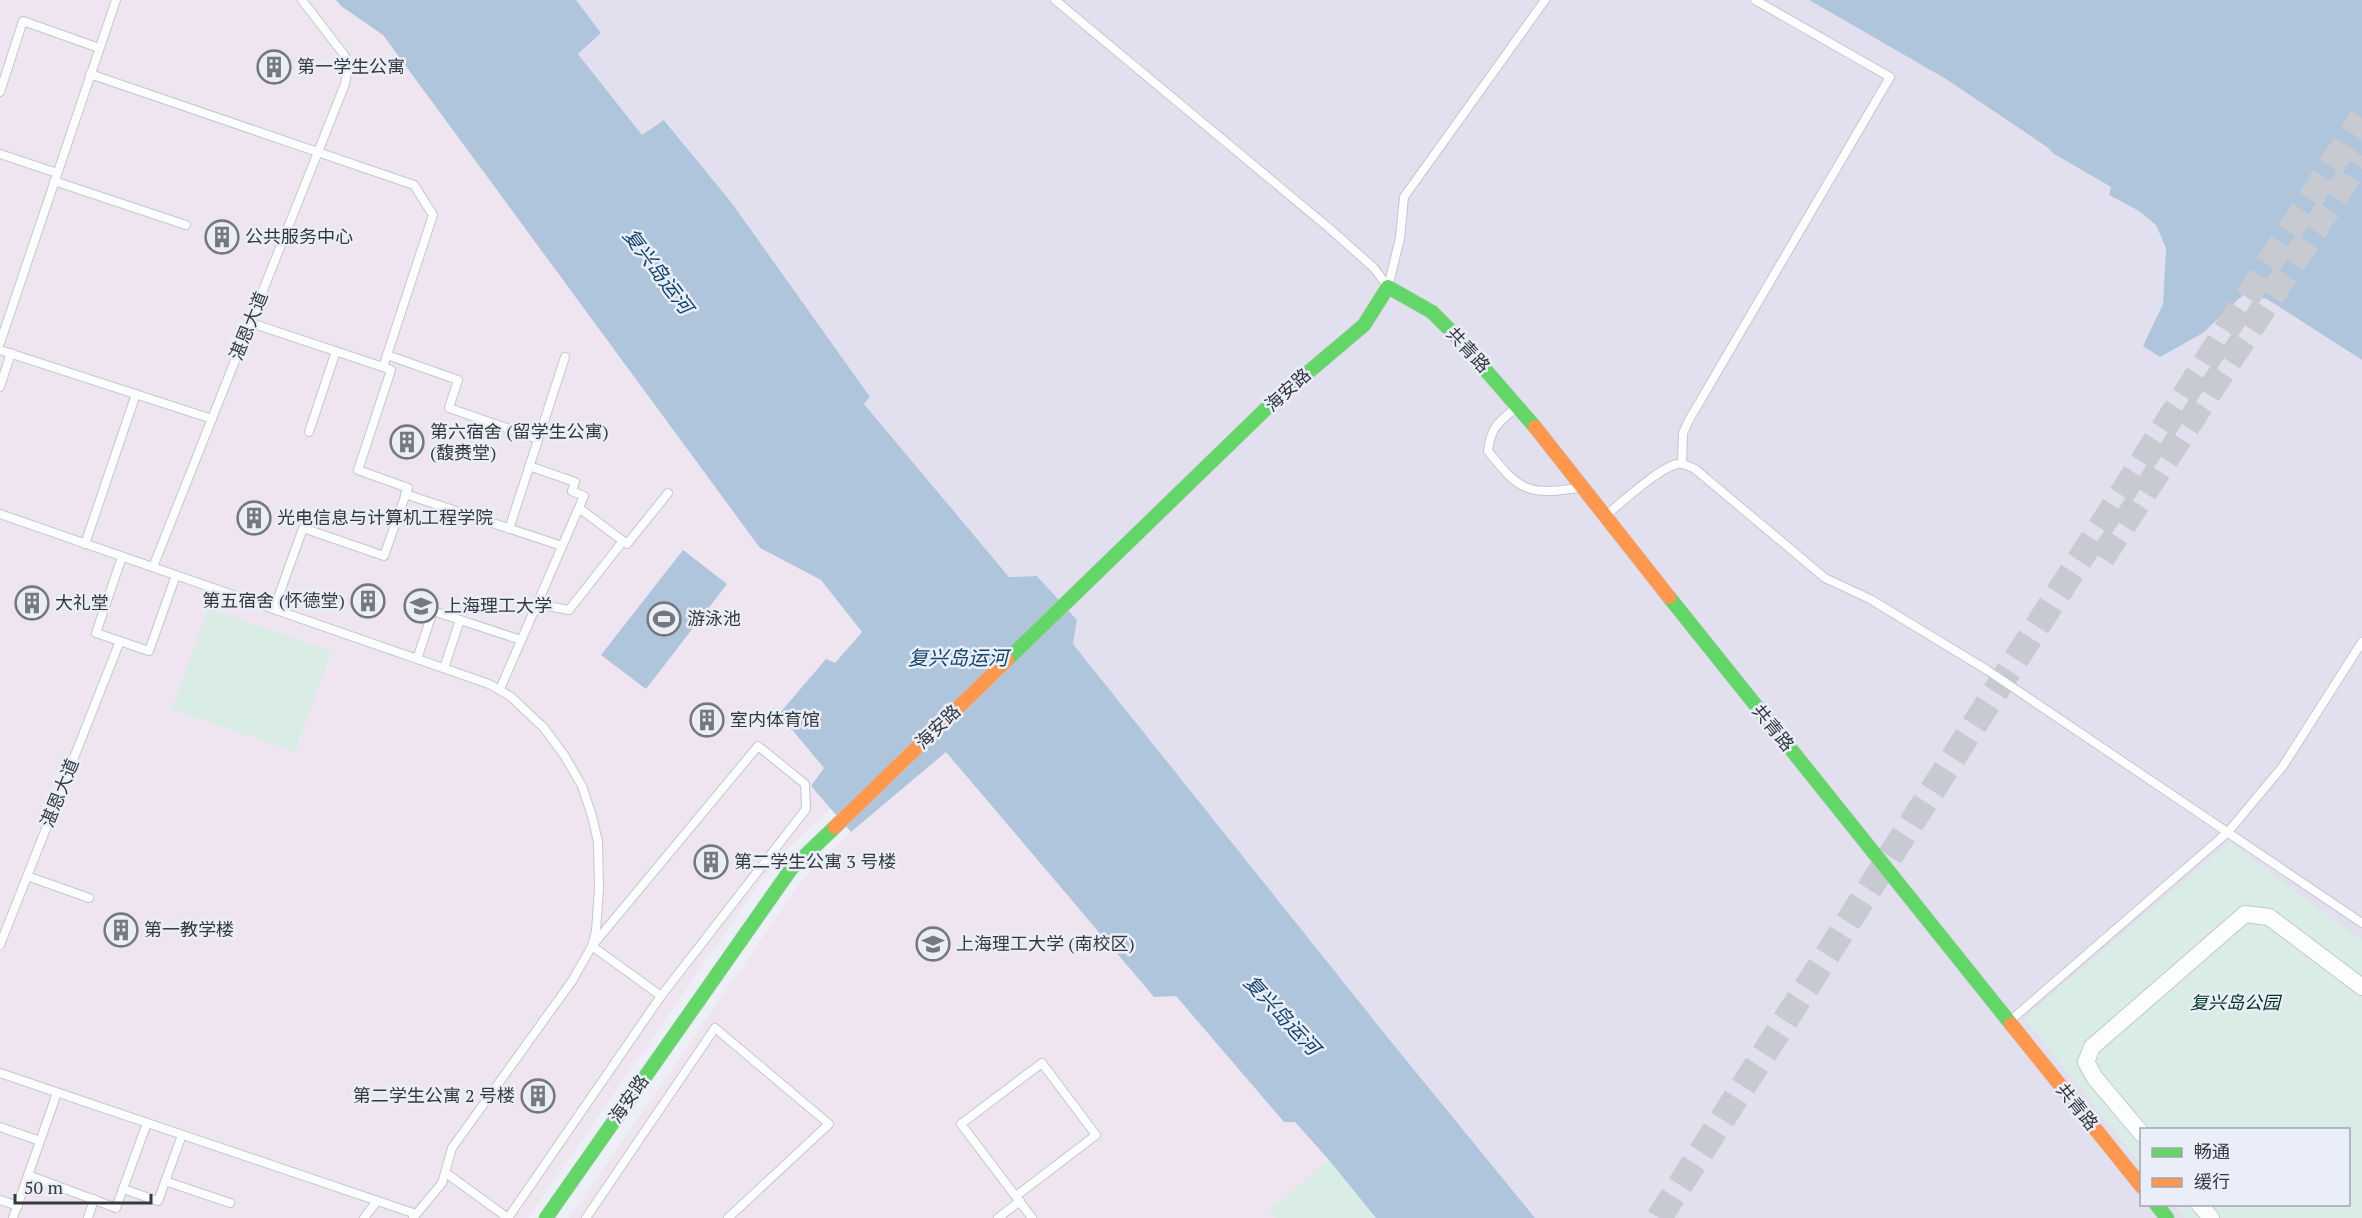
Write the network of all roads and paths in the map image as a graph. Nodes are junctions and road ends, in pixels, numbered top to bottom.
1 (116, 0) edge
2 (302, 0) edge
3 (1055, 0) edge
4 (1545, 0) edge
5 (1755, 0) edge
6 (99, 48) junction
7 (90, 74) junction
8 (0, 92) edge
9 (318, 152) junction
10 (0, 154) edge
11 (56, 177) junction
12 (186, 225) dead end
13 (1388, 287) junction
14 (250, 322) junction
15 (0, 343) edge
16 (0, 350) edge
17 (336, 351) junction
18 (11, 353) junction
19 (387, 355) junction
20 (565, 357) dead end
21 (383, 367) junction
22 (0, 387) edge
23 (136, 394) junction
24 (1518, 406) junction
25 (212, 419) junction
26 (309, 432) dead end
27 (538, 439) junction
28 (1682, 464) junction
29 (529, 466) junction
30 (1581, 487) junction
31 (668, 493) dead end
32 (405, 494) junction
33 (579, 508) junction
34 (0, 514) edge
35 (1604, 516) junction
36 (509, 529) junction
37 (623, 541) junction
38 (85, 544) junction
39 (562, 546) junction
40 (123, 557) junction
41 (153, 567) junction
42 (176, 575) junction
43 (537, 604) junction
44 (274, 609) junction
45 (460, 620) junction
46 (521, 640) junction
47 (120, 641) junction
48 (2362, 642) edge
49 (417, 659) junction
50 (444, 668) junction
51 (500, 689) junction
52 (2228, 832) junction
53 (27, 876) junction
54 (89, 898) dead end
55 (2362, 923) edge
56 (0, 945) edge
57 (592, 946) junction
58 (2362, 987) edge
59 (661, 996) junction
60 (2008, 1022) junction
61 (0, 1073) edge
62 (57, 1093) junction
63 (147, 1123) junction
64 (0, 1127) edge
65 (2140, 1132) edge
66 (182, 1135) junction
67 (40, 1141) junction
68 (446, 1173) junction
69 (28, 1175) junction
70 (165, 1181) junction
71 (2140, 1185) edge
72 (482, 1187) dead end
73 (123, 1189) junction
74 (471, 1191) junction
75 (94, 1199) junction
76 (1018, 1199) junction
77 (0, 1200) edge
78 (377, 1201) junction
79 (230, 1203) dead end
80 (18, 1206) junction
81 (2158, 1206) edge
82 (2201, 1206) edge
83 (415, 1216) edge
84 (14, 1218) edge
85 (88, 1218) edge
86 (364, 1218) edge
87 (546, 1218) edge
88 (586, 1218) edge
89 (728, 1218) edge
90 (998, 1218) edge
91 (1032, 1218) edge
92 (2167, 1218) edge
93 (2211, 1218) edge

1 - 6 lane
2 - 9 lane, 湛恩大道
3 - 13 lane
4 - 13 lane
5 - 28 lane
6 - 7 lane
6 - 8 lane
7 - 9 lane
7 - 11 lane
9 - 14 lane, 湛恩大道
9 - 19 lane
10 - 11 lane
11 - 12 lane
11 - 15 lane
13 - 24 street, 共青路
13 - 87 street, 海安路
14 - 17 lane
14 - 25 lane, 湛恩大道
16 - 18 lane
17 - 21 lane
17 - 26 lane
18 - 22 lane
18 - 23 lane
19 - 21 lane
19 - 27 lane
20 - 27 lane
21 - 32 lane
23 - 25 lane
23 - 38 lane
24 - 30 street, 共青路
24 - 30 lane
25 - 41 lane, 湛恩大道
27 - 29 lane
28 - 35 lane
28 - 52 lane
29 - 33 lane
29 - 36 lane
30 - 35 street, 共青路
31 - 37 lane
32 - 36 lane
32 - 44 lane
33 - 37 lane
33 - 39 lane
34 - 38 lane
35 - 60 street, 共青路
36 - 39 lane
37 - 43 lane
38 - 40 lane
39 - 43 lane
40 - 41 lane
40 - 47 lane
41 - 42 lane
42 - 44 lane
42 - 47 lane
43 - 46 lane
44 - 49 lane
45 - 46 lane
45 - 49 lane
45 - 50 lane
46 - 51 lane
47 - 53 lane, 湛恩大道
48 - 52 lane
49 - 50 lane
50 - 51 lane
51 - 57 lane
52 - 55 lane
52 - 60 lane
53 - 54 lane
53 - 56 lane, 湛恩大道
57 - 59 lane
57 - 59 lane
57 - 68 lane
58 - 65 street
59 - 74 lane
60 - 71 street, 共青路
61 - 62 lane
62 - 63 lane
62 - 67 lane
63 - 66 lane
63 - 73 lane
64 - 67 lane
66 - 70 lane
66 - 78 lane
67 - 69 lane
68 - 74 lane
68 - 83 lane
69 - 75 lane
69 - 80 lane
70 - 73 lane
70 - 79 lane
72 - 74 lane
73 - 75 lane
75 - 85 lane
76 - 76 lane
76 - 90 lane
76 - 91 lane
77 - 80 lane
78 - 83 lane
78 - 86 lane
80 - 84 lane
81 - 92 street
82 - 93 street
88 - 89 lane

